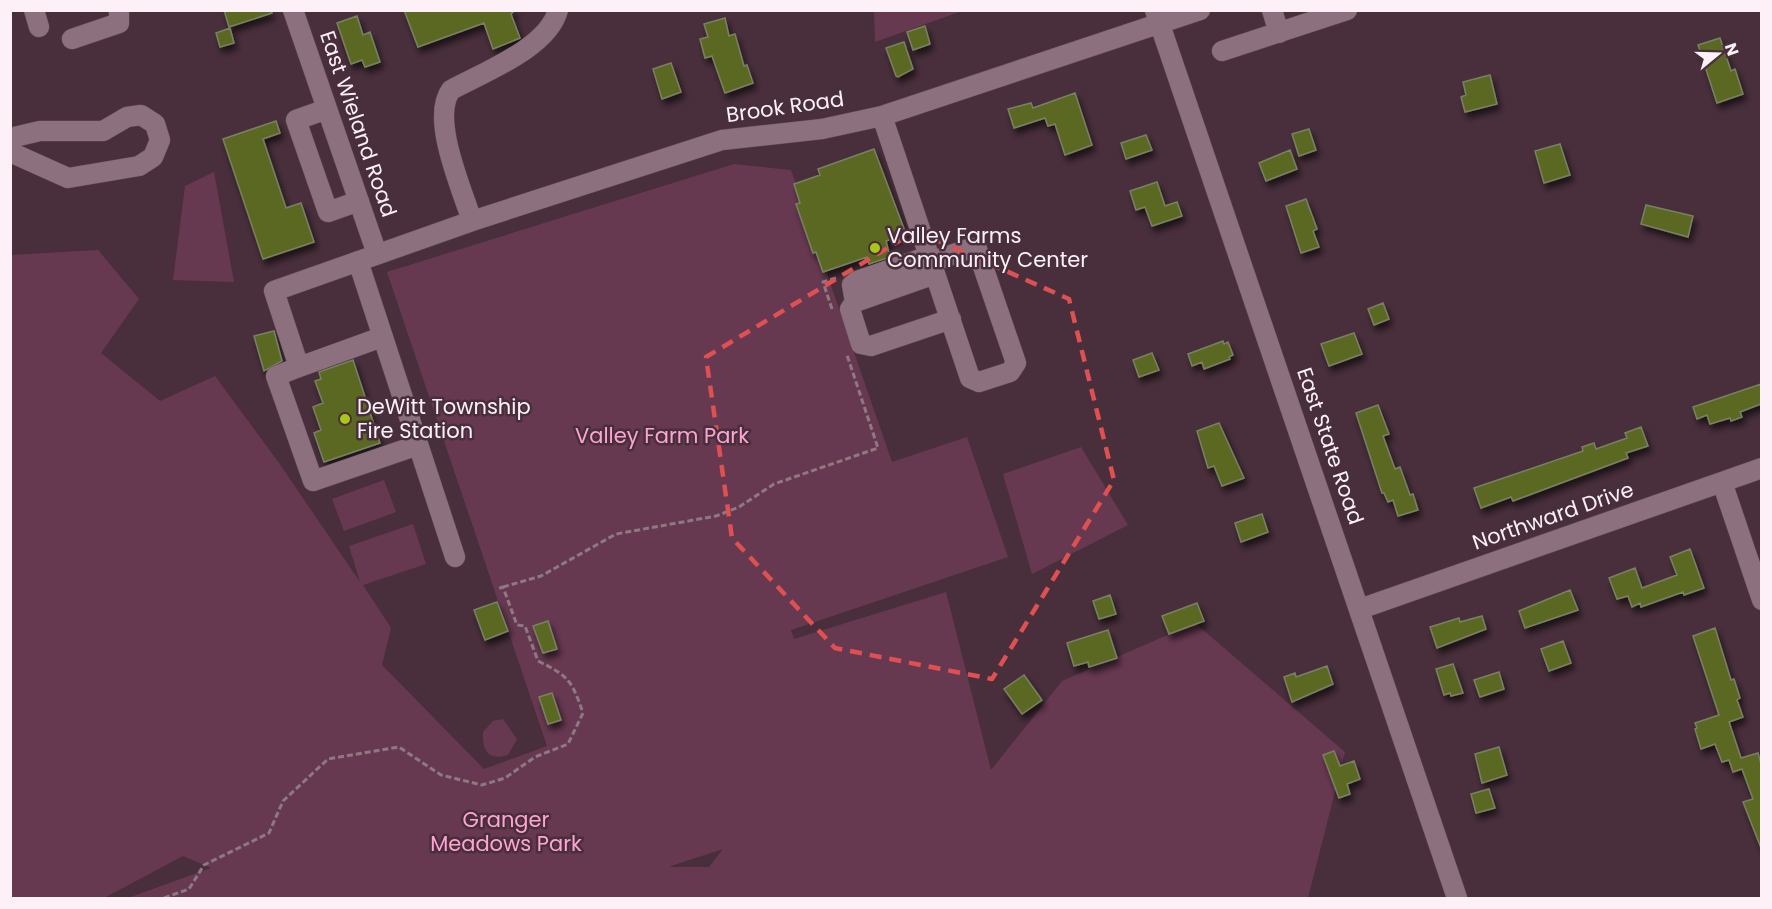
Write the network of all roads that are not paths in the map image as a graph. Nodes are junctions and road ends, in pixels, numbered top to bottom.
1 (119, 10) edge
2 (292, 10) edge
3 (558, 10) edge
4 (1200, 10) edge
5 (1272, 10) edge
6 (1347, 10) edge
7 (1157, 17) edge
8 (1279, 33) junction
9 (72, 39) dead end
10 (1222, 51) dead end
11 (327, 109) junction
12 (882, 116) junction
13 (10, 138) edge
14 (10, 152) edge
15 (359, 201) junction
16 (472, 221) junction
17 (377, 254) junction
18 (358, 261) junction
19 (932, 264) junction
20 (951, 319) junction
21 (382, 337) junction
22 (299, 367) junction
23 (418, 445) junction
24 (1761, 468) edge
25 (1722, 482) junction
26 (455, 557) dead end
27 (1761, 600) edge
28 (1360, 609) junction
29 (1457, 898) edge

1 - 9 street
2 - 11 street, East Wieland Road
3 - 16 street
4 - 7 street, Brook Road
5 - 8 street
6 - 8 street
7 - 12 street, Brook Road
7 - 28 street, East State Road
8 - 10 street
11 - 15 street, East Wieland Road
11 - 15 street
12 - 16 street, Brook Road
12 - 19 street
13 - 14 street
15 - 17 street, East Wieland Road
16 - 17 street, Brook Road
17 - 18 street, Brook Road
18 - 21 street
18 - 22 street, Brook Road
19 - 20 street
19 - 20 street
19 - 20 street
21 - 22 street
21 - 23 street
22 - 23 street
23 - 26 street
24 - 25 street, Northward Drive
25 - 27 street
25 - 28 street, Northward Drive
28 - 29 street, East State Road

